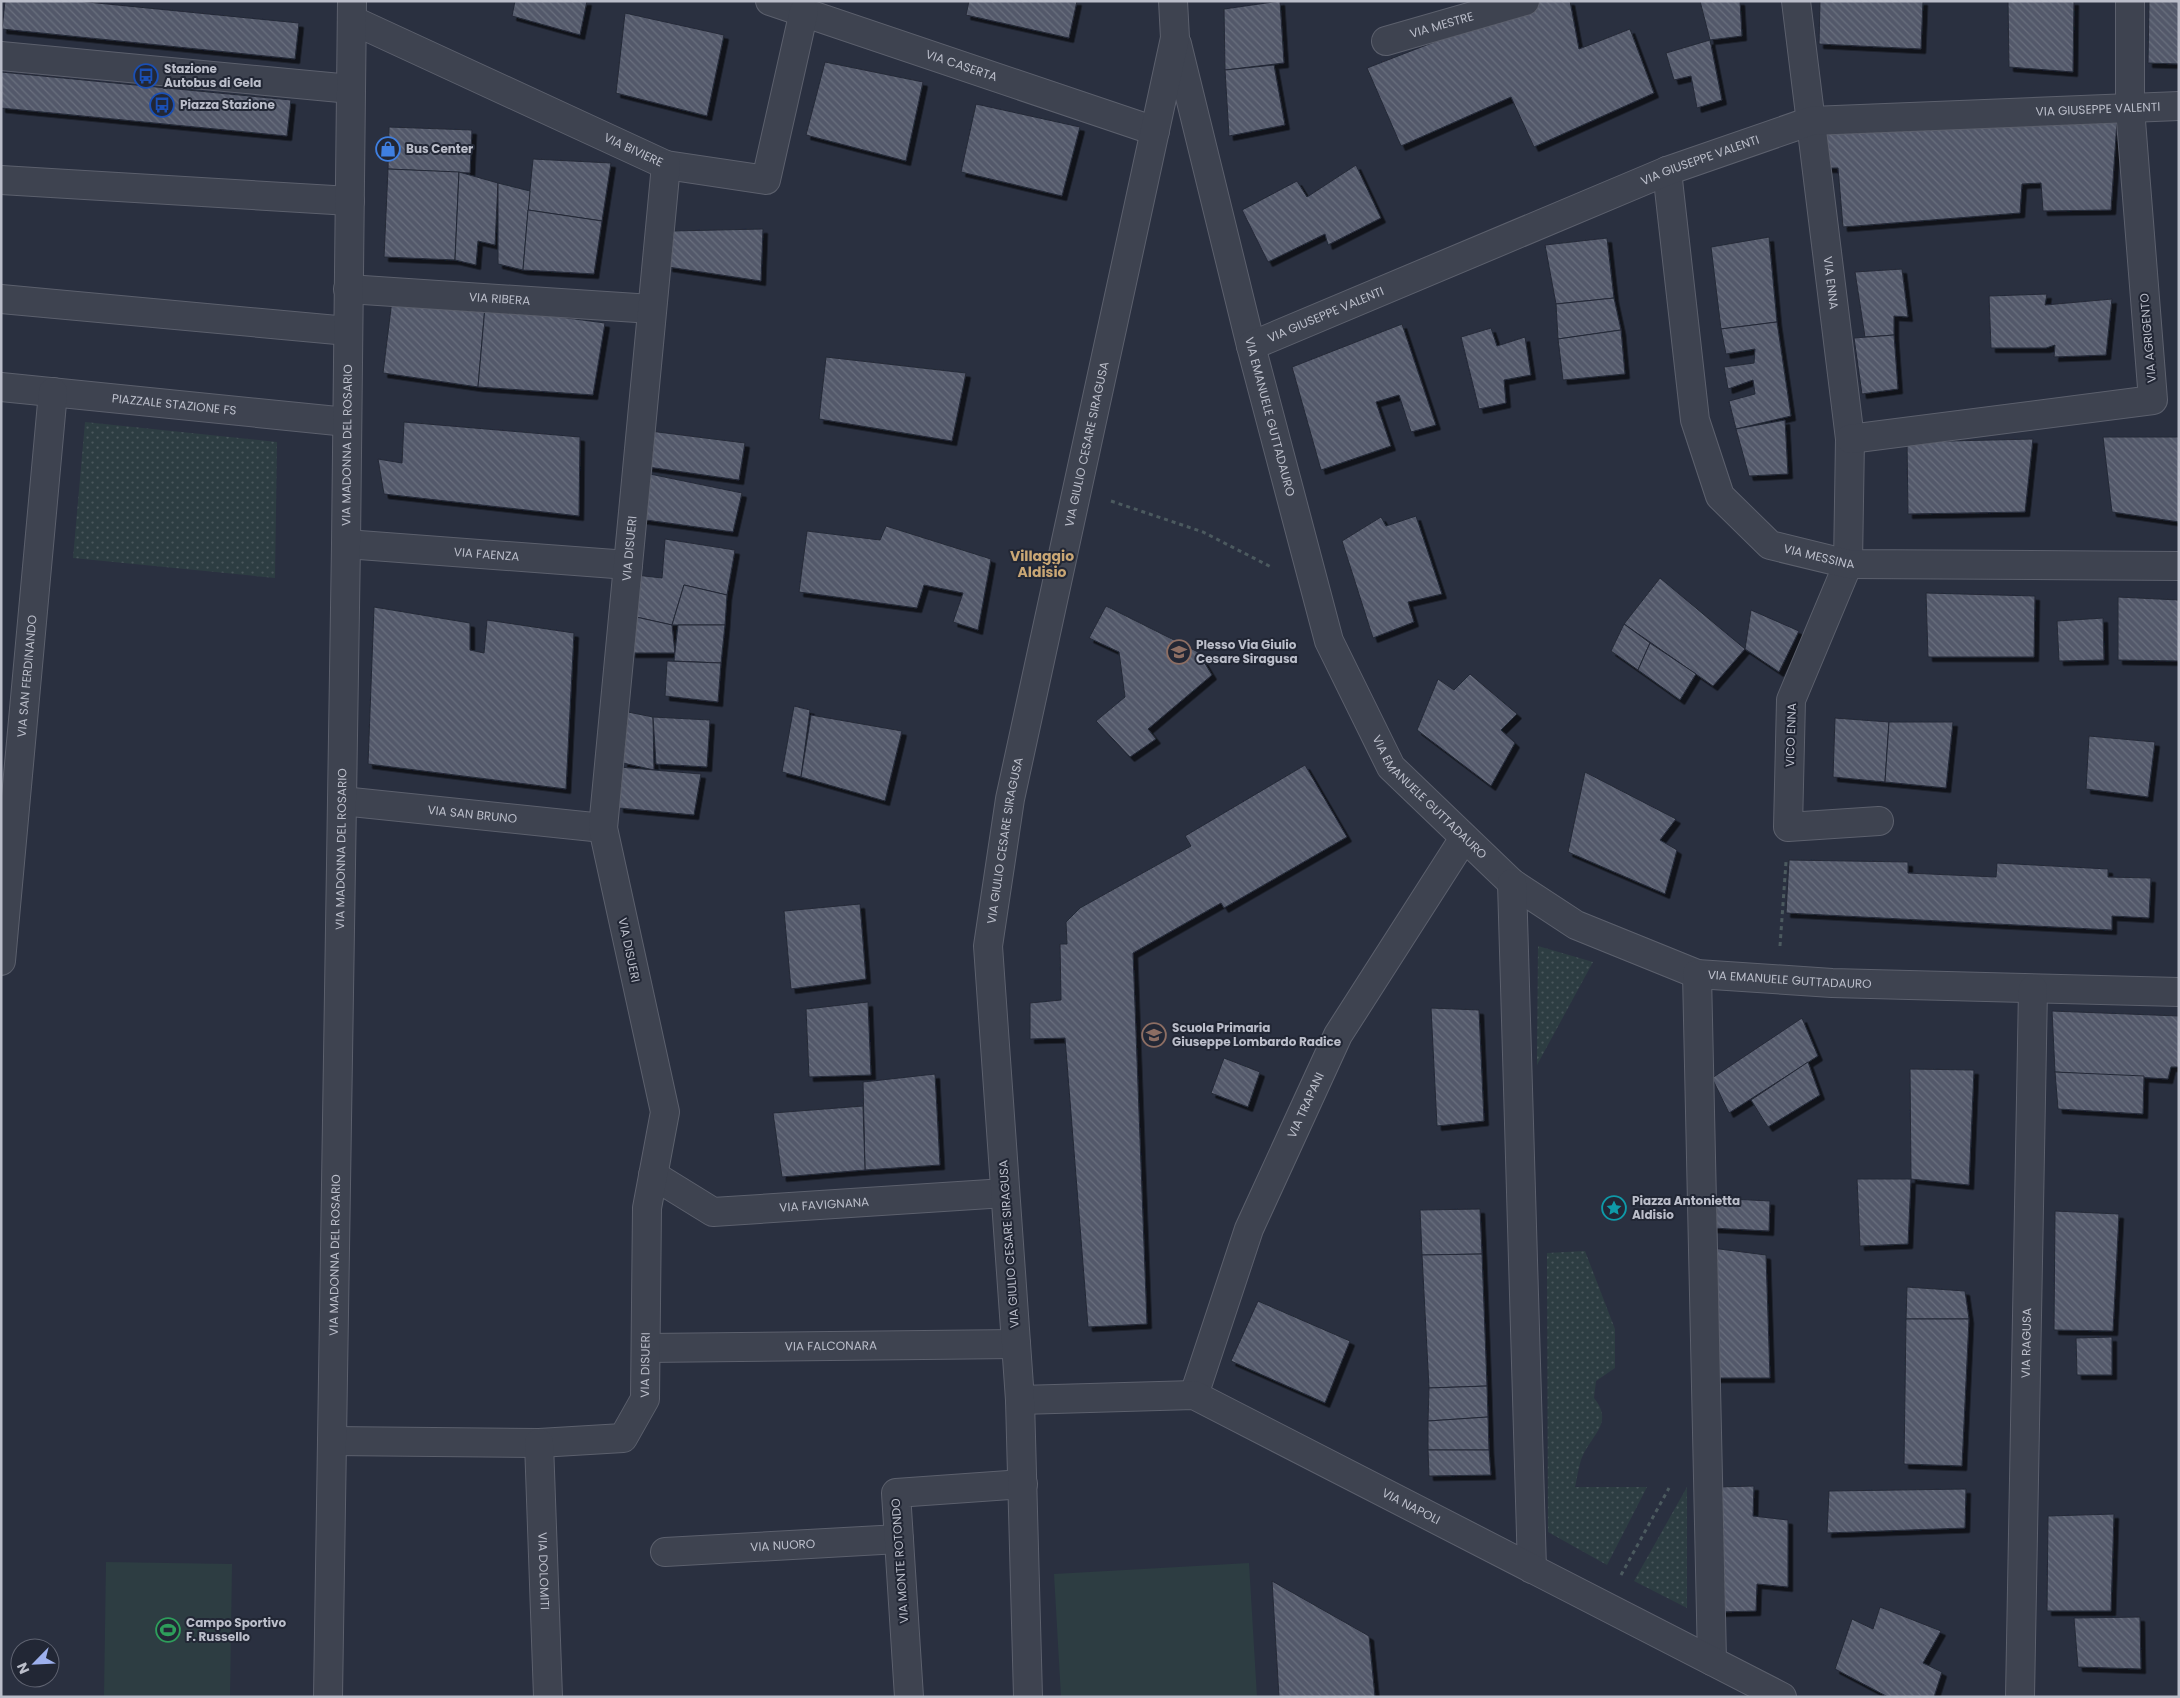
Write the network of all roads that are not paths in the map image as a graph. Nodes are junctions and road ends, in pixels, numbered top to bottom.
1 (770, 1) edge
2 (1173, 1) edge
3 (1525, 1) edge
4 (1796, 1) edge
5 (2130, 1) edge
6 (352, 10) edge
7 (804, 11) junction
8 (1175, 38) junction
9 (1386, 42) dead end
10 (1, 56) edge
11 (351, 89) junction
12 (2179, 106) edge
13 (2130, 108) junction
14 (1811, 121) junction
15 (1155, 131) junction
16 (666, 165) junction
17 (1667, 171) junction
18 (1, 180) edge
19 (350, 201) junction
20 (348, 289) junction
21 (1, 299) edge
22 (652, 309) junction
23 (348, 331) junction
24 (1251, 346) junction
25 (1, 387) edge
26 (53, 392) junction
27 (347, 422) junction
28 (1850, 439) junction
29 (346, 544) junction
30 (1848, 564) junction
31 (628, 566) junction
32 (2179, 566) edge
33 (8, 801) edge
34 (342, 801) junction
35 (1879, 821) dead end
36 (603, 828) junction
37 (1464, 838) junction
38 (1512, 883) junction
39 (1, 961) edge
40 (1697, 974) junction
41 (2033, 989) junction
42 (2179, 992) edge
43 (653, 1175) junction
44 (1005, 1193) junction
45 (1016, 1344) junction
46 (646, 1348) junction
47 (1194, 1395) junction
48 (1020, 1400) junction
49 (332, 1441) junction
50 (539, 1443) junction
51 (1023, 1484) junction
52 (899, 1539) junction
53 (665, 1552) dead end
54 (1532, 1568) junction
55 (1712, 1661) junction
56 (1770, 1694) edge
57 (328, 1697) edge
58 (548, 1697) edge
59 (909, 1697) edge
60 (1028, 1697) edge
61 (2020, 1697) edge

1 - 7 street, VIA CASERTA
2 - 8 street, VIA GIULIO CESARE SIRAGUSA
3 - 9 street, VIA MESTRE
4 - 14 street, VIA ENNA
5 - 13 street, VIA AGRIGENTO
6 - 11 street, VIA MADONNA DEL ROSARIO
6 - 16 street, VIA BIVIERE
7 - 15 street, VIA CASERTA
7 - 16 street, VIA BIVIERE
8 - 15 street, VIA GIULIO CESARE SIRAGUSA
8 - 24 street, VIA EMANUELE GUTTADAURO
10 - 11 street
11 - 19 street, VIA MADONNA DEL ROSARIO
12 - 13 street, VIA GIUSEPPE VALENTI
13 - 14 street, VIA GIUSEPPE VALENTI
13 - 28 street, VIA AGRIGENTO
14 - 17 street, VIA GIUSEPPE VALENTI
14 - 28 street, VIA ENNA
15 - 44 street, VIA GIULIO CESARE SIRAGUSA
16 - 22 street, VIA DISUERI
17 - 24 street, VIA GIUSEPPE VALENTI
17 - 30 street, VIA MESSINA
18 - 19 street
19 - 20 street, VIA MADONNA DEL ROSARIO
20 - 22 street, VIA RIBERA
20 - 23 street, VIA MADONNA DEL ROSARIO
21 - 23 street
22 - 31 street, VIA DISUERI
23 - 27 street, VIA MADONNA DEL ROSARIO
24 - 37 street, VIA EMANUELE GUTTADAURO
25 - 26 street, PIAZZALE STAZIONE FS
26 - 27 street, PIAZZALE STAZIONE FS
26 - 33 street, VIA SAN FERDINANDO
27 - 29 street, VIA MADONNA DEL ROSARIO
28 - 30 street, VIA ENNA
29 - 31 street, VIA FAENZA
29 - 34 street, VIA MADONNA DEL ROSARIO
30 - 32 street, VIA MESSINA
30 - 35 street, VICO ENNA
31 - 36 street, VIA DISUERI
33 - 39 street, VIA SAN FERDINANDO
34 - 36 street, VIA SAN BRUNO
34 - 49 street, VIA MADONNA DEL ROSARIO
36 - 43 street, VIA DISUERI
37 - 38 street, VIA EMANUELE GUTTADAURO
37 - 47 street, VIA TRAPANI
38 - 40 street, VIA EMANUELE GUTTADAURO
38 - 54 street
40 - 41 street, VIA EMANUELE GUTTADAURO
40 - 55 street
41 - 42 street, VIA EMANUELE GUTTADAURO
41 - 61 street, VIA RAGUSA
43 - 44 street, VIA FAVIGNANA
43 - 46 street, VIA DISUERI
44 - 45 street, VIA GIULIO CESARE SIRAGUSA
45 - 46 street, VIA FALCONARA
45 - 48 street, VIA GIULIO CESARE SIRAGUSA
46 - 50 street, VIA DISUERI
47 - 48 street, VIA NAPOLI
47 - 54 street, VIA NAPOLI
48 - 51 street, VIA GIULIO CESARE SIRAGUSA
49 - 50 street, VIA DISUERI
49 - 57 street, VIA MADONNA DEL ROSARIO
50 - 58 street, VIA DOLOMITI
51 - 52 street, VIA MONTE ROTONDO
51 - 60 street, VIA GIULIO CESARE SIRAGUSA
52 - 53 street, VIA NUORO
52 - 59 street, VIA MONTE ROTONDO
54 - 55 street, VIA NAPOLI
55 - 56 street, VIA NAPOLI

